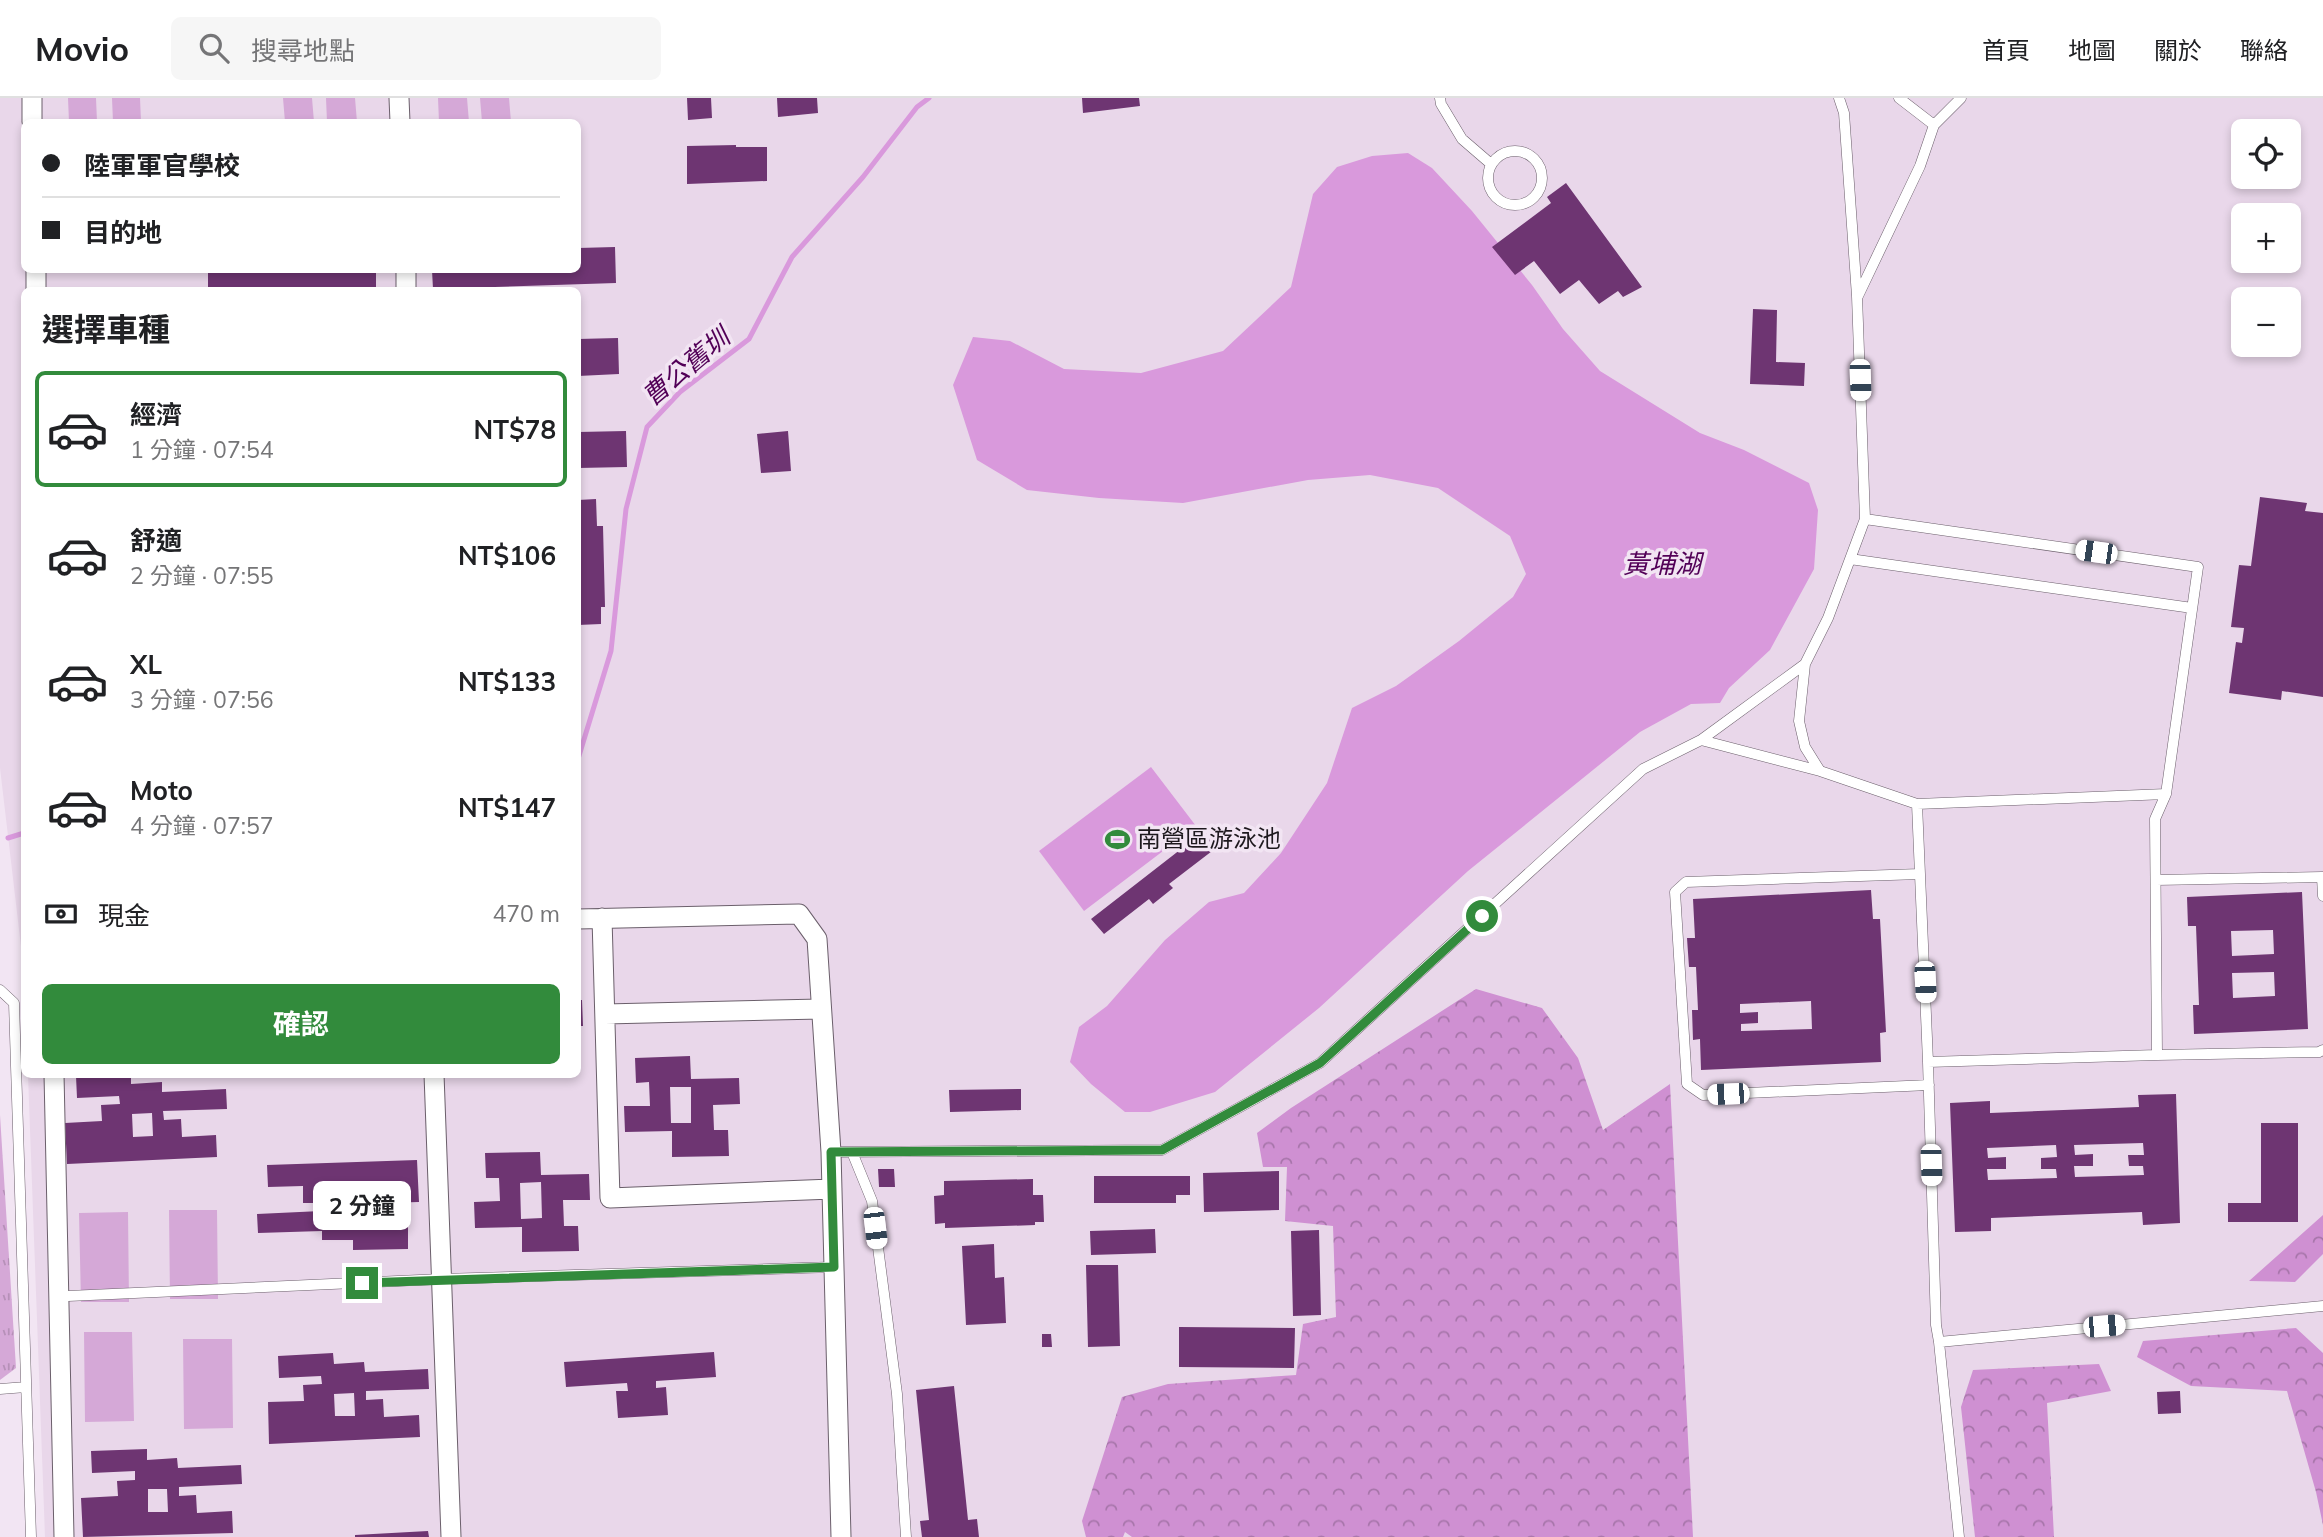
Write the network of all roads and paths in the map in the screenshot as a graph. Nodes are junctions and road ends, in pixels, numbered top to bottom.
1 (32, 98) edge
2 (400, 98) edge
3 (1440, 98) edge
4 (1839, 98) edge
5 (1899, 98) edge
6 (1961, 98) edge
7 (32, 119) edge
8 (400, 119) edge
9 (1934, 125) junction
10 (1491, 164) junction
11 (1857, 296) junction
12 (1865, 519) junction
13 (1850, 559) junction
14 (2192, 608) junction
15 (1805, 664) junction
16 (1701, 740) junction
17 (1820, 771) junction
18 (2166, 794) junction
19 (1917, 804) junction
20 (1920, 874) junction
21 (2156, 880) junction
22 (2323, 896) edge
23 (602, 918) junction
24 (581, 919) edge
25 (0, 990) edge
26 (821, 1009) junction
27 (606, 1014) junction
28 (2323, 1050) edge
29 (2157, 1055) junction
30 (1928, 1062) junction
31 (54, 1078) edge
32 (435, 1078) edge
33 (1929, 1085) junction
34 (831, 1152) junction
35 (852, 1152) junction
36 (832, 1189) junction
37 (834, 1267) junction
38 (442, 1279) junction
39 (68, 1296) dead end
40 (2323, 1306) edge
41 (1939, 1342) junction
42 (26, 1387) junction
43 (0, 1389) edge
44 (31, 1537) edge
45 (64, 1537) edge
46 (451, 1537) edge
47 (841, 1537) edge
48 (906, 1537) edge
49 (1959, 1537) edge

1 - 7 street
2 - 8 street
3 - 10 lane
4 - 11 lane
5 - 9 lane
6 - 9 lane
9 - 11 lane
10 - 10 lane
11 - 12 lane
12 - 13 lane
12 - 14 lane
13 - 14 lane
13 - 15 lane
14 - 18 lane
15 - 16 lane
15 - 17 lane
16 - 17 lane
16 - 35 lane
17 - 19 lane
18 - 19 lane
18 - 21 lane
19 - 20 lane
20 - 30 lane
20 - 33 lane
21 - 22 lane
21 - 29 lane
23 - 24 street
23 - 26 street
23 - 27 street
25 - 42 lane
26 - 27 street
26 - 34 street
27 - 36 street
28 - 29 lane
29 - 30 lane
30 - 33 lane
31 - 45 street
32 - 38 street
33 - 41 lane
34 - 35 lane
34 - 36 street
35 - 48 lane
36 - 37 street
37 - 38 lane
37 - 47 street
38 - 39 lane
38 - 46 street
40 - 41 lane
41 - 49 lane
42 - 43 lane
42 - 44 lane

